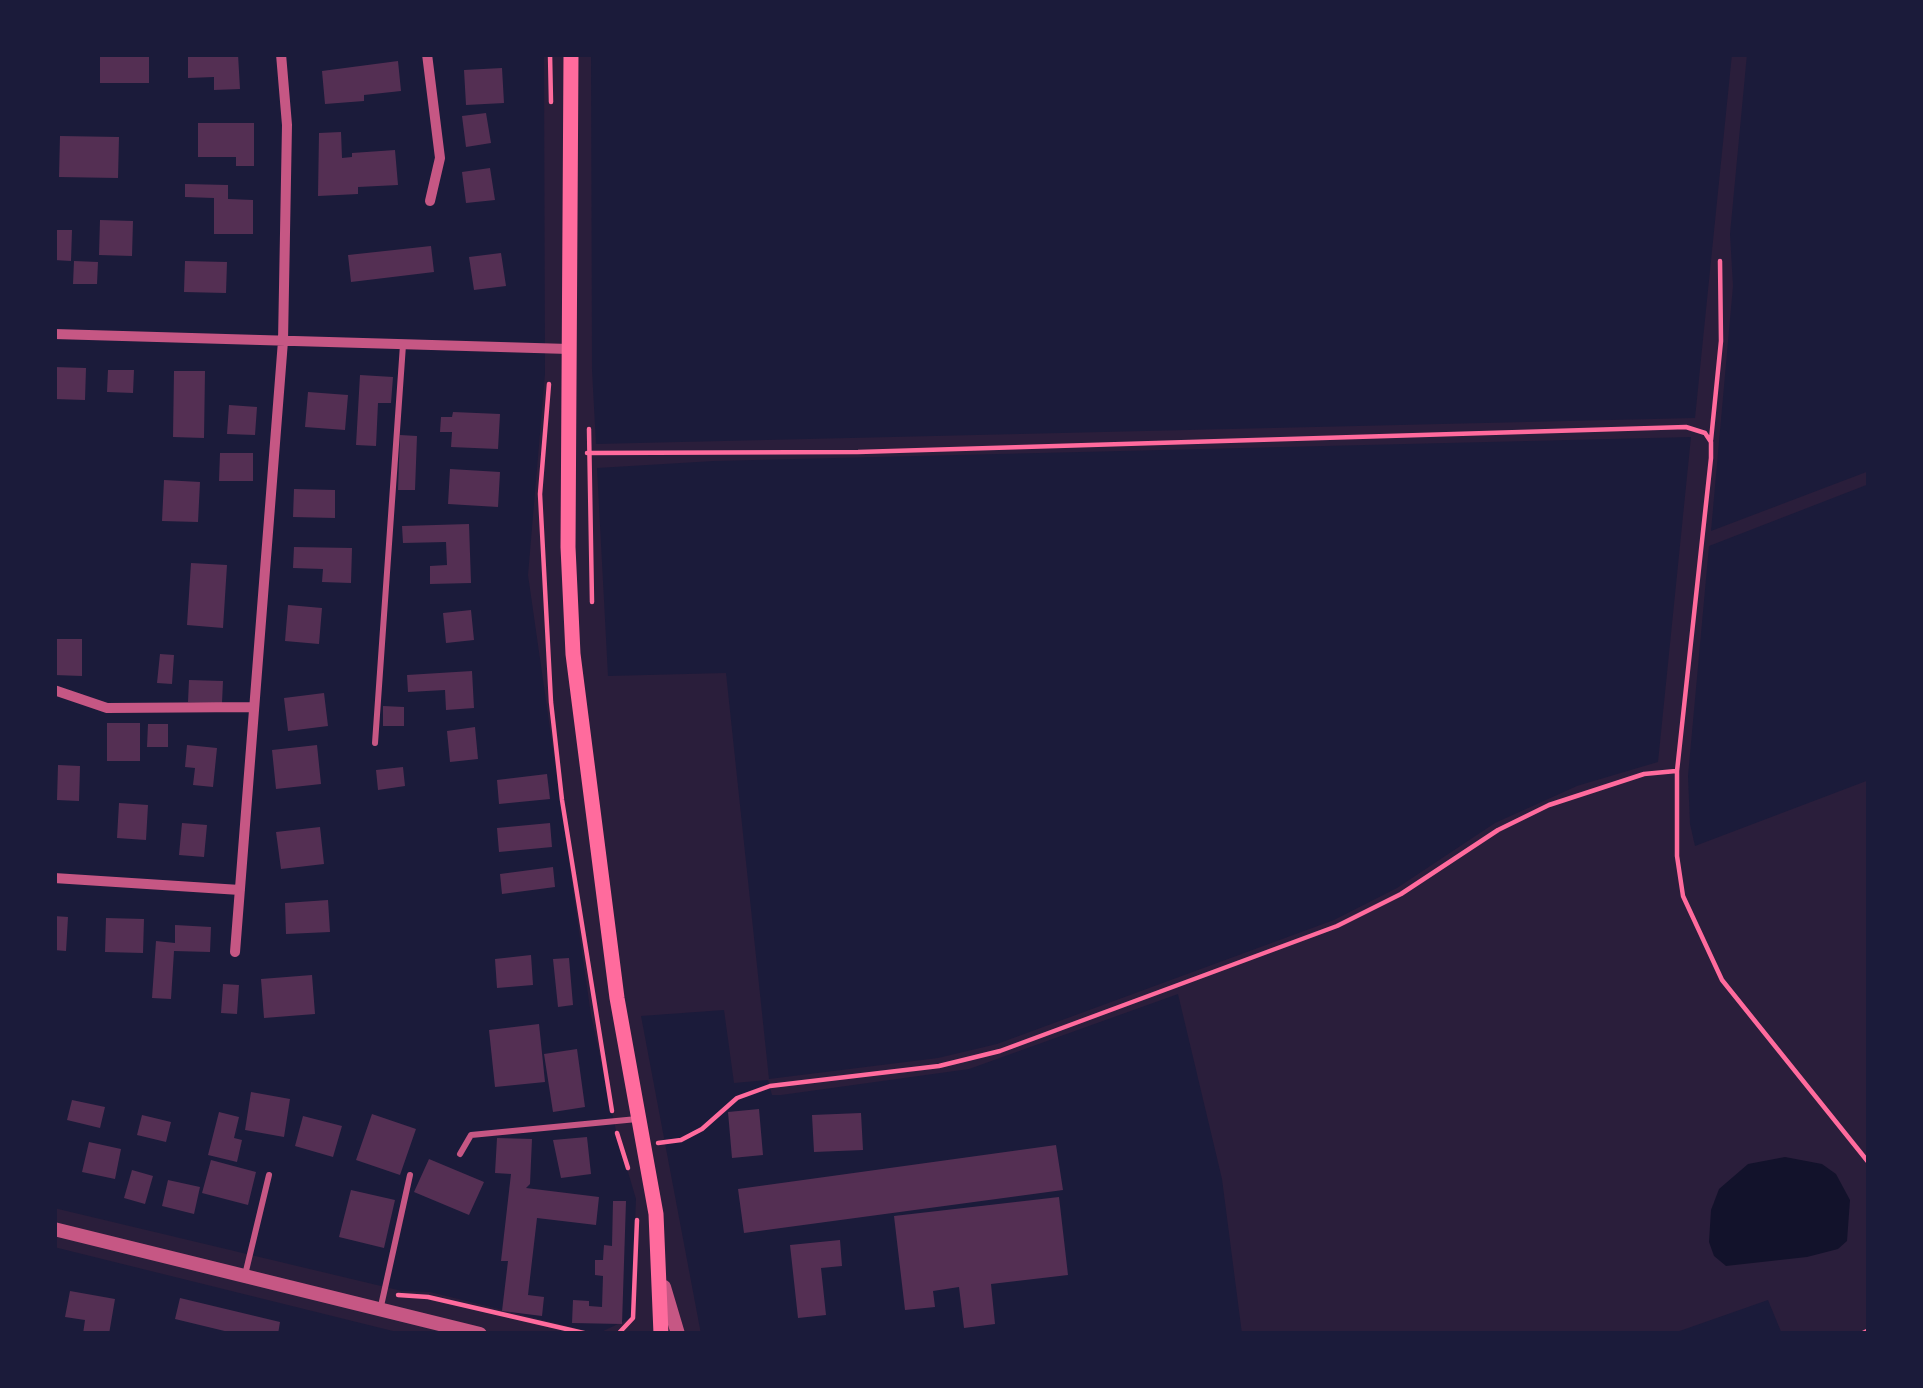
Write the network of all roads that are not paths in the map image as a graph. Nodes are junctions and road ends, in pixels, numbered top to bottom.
1 (280, 54) edge
2 (428, 54) edge
3 (571, 54) edge
4 (430, 201) dead end
5 (54, 334) edge
6 (284, 341) junction
7 (403, 345) junction
8 (569, 349) junction
9 (54, 691) edge
10 (253, 707) junction
11 (375, 743) dead end
12 (54, 878) edge
13 (240, 890) junction
14 (235, 952) dead end
15 (641, 1118) junction
16 (460, 1154) dead end
17 (268, 1175) dead end
18 (410, 1175) dead end
19 (54, 1229) edge
20 (658, 1263) junction
21 (245, 1275) junction
22 (381, 1308) junction
23 (480, 1334) edge
24 (661, 1334) edge
25 (678, 1334) edge

1 - 6 street
2 - 4 street
3 - 8 main road
5 - 6 street
6 - 7 street
6 - 10 street
7 - 8 street
7 - 11 lane
8 - 15 main road
9 - 10 street
10 - 13 street
12 - 13 street
13 - 14 street
15 - 16 lane
15 - 20 main road
17 - 21 lane
18 - 22 lane
19 - 21 street
20 - 24 main road
20 - 25 street
21 - 22 street
22 - 23 street

